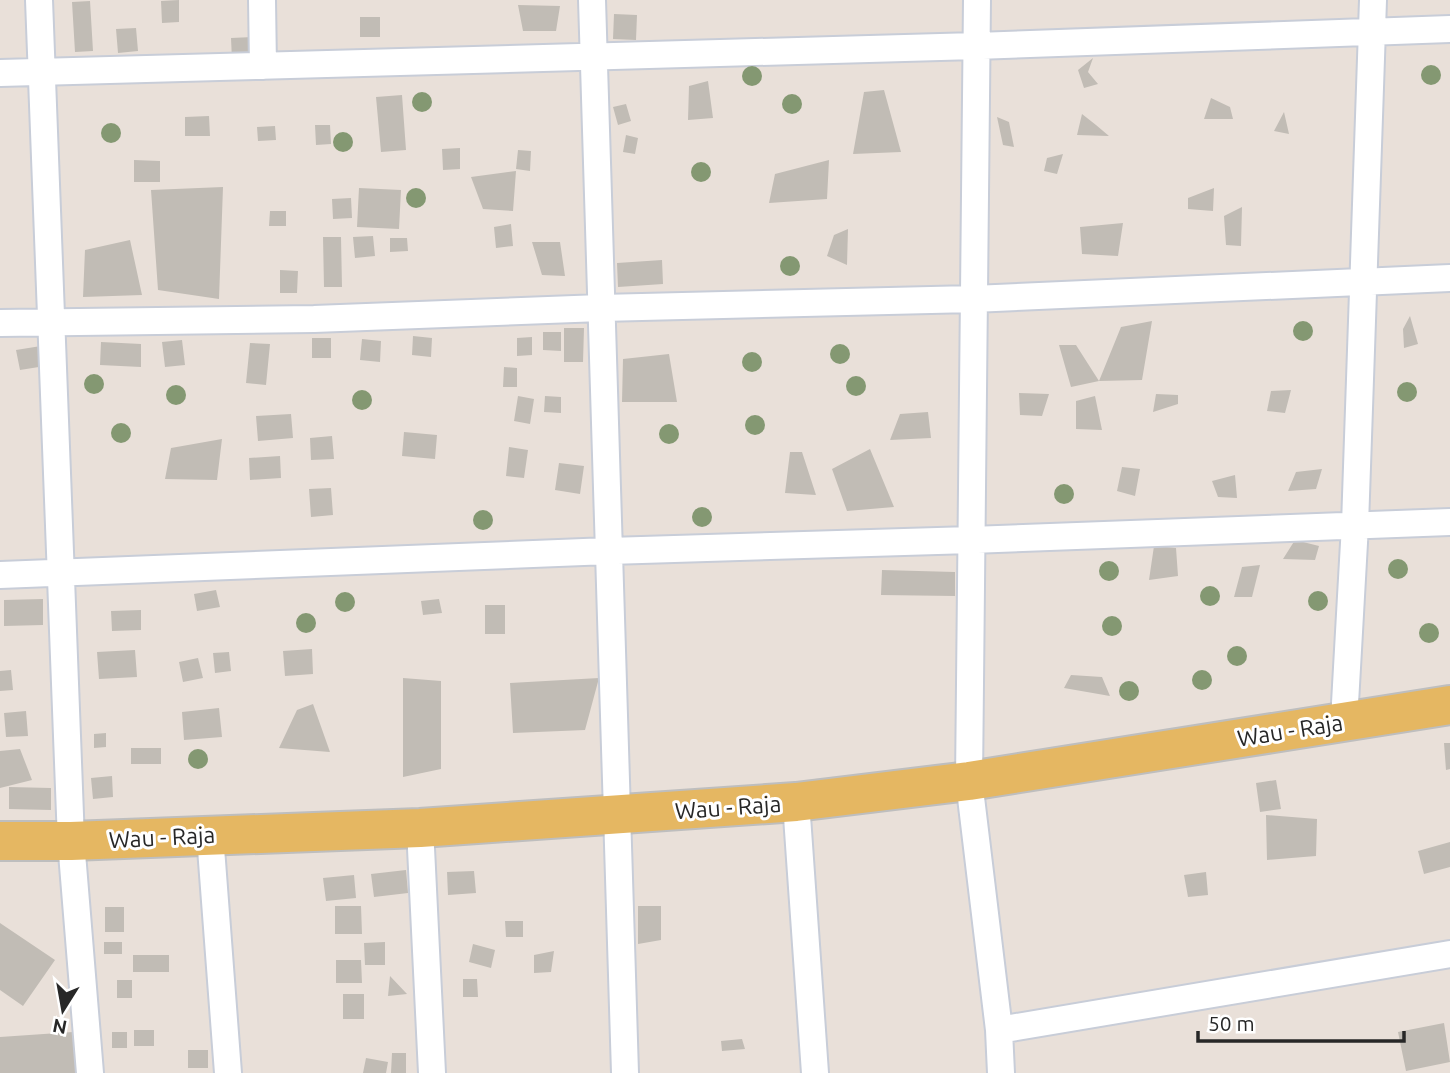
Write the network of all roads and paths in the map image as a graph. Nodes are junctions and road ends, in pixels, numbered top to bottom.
1 (39, 0) edge
2 (262, 0) edge
3 (592, 0) edge
4 (977, 0) edge
5 (1373, 0) edge
6 (1450, 29) edge
7 (1372, 32) junction
8 (976, 46) junction
9 (594, 57) junction
10 (263, 66) junction
11 (42, 72) junction
12 (0, 73) edge
13 (1450, 278) edge
14 (1364, 281) junction
15 (973, 299) junction
16 (601, 308) junction
17 (52, 322) junction
18 (0, 323) edge
19 (1450, 522) edge
20 (1355, 525) junction
21 (971, 540) junction
22 (609, 551) junction
23 (61, 573) junction
24 (0, 575) edge
25 (1450, 705) edge
26 (1344, 722) junction
27 (969, 781) junction
28 (796, 802) junction
29 (617, 815) junction
30 (420, 828) junction
31 (210, 835) junction
32 (0, 841) edge
33 (71, 841) junction
34 (1450, 954) edge
35 (999, 1030) junction
36 (90, 1073) edge
37 (228, 1073) edge
38 (432, 1073) edge
39 (625, 1073) edge
40 (815, 1073) edge
41 (1001, 1073) edge

1 - 11 street
2 - 10 street
3 - 9 street
4 - 8 street
5 - 7 street
6 - 7 street
7 - 8 street
7 - 14 street
8 - 9 street
8 - 15 street
9 - 10 street
9 - 16 street
10 - 11 street
11 - 12 street
11 - 17 street
13 - 14 street
14 - 15 street
14 - 20 street
15 - 16 street
15 - 21 street
16 - 17 street
16 - 22 street
17 - 18 street
17 - 23 street
19 - 20 street
20 - 21 street
20 - 26 street
21 - 22 street
21 - 27 street
22 - 23 street
22 - 29 street
23 - 24 street
23 - 33 street
25 - 26 main road, Wau - Raja
26 - 27 main road, Wau - Raja
27 - 28 main road, Wau - Raja
27 - 35 street
28 - 29 main road, Wau - Raja
28 - 40 street
29 - 30 main road, Wau - Raja
29 - 39 street
30 - 31 main road, Wau - Raja
30 - 38 street
31 - 33 main road, Wau - Raja
31 - 37 street
32 - 33 main road, Wau - Raja
33 - 36 street
34 - 35 street
35 - 41 street

